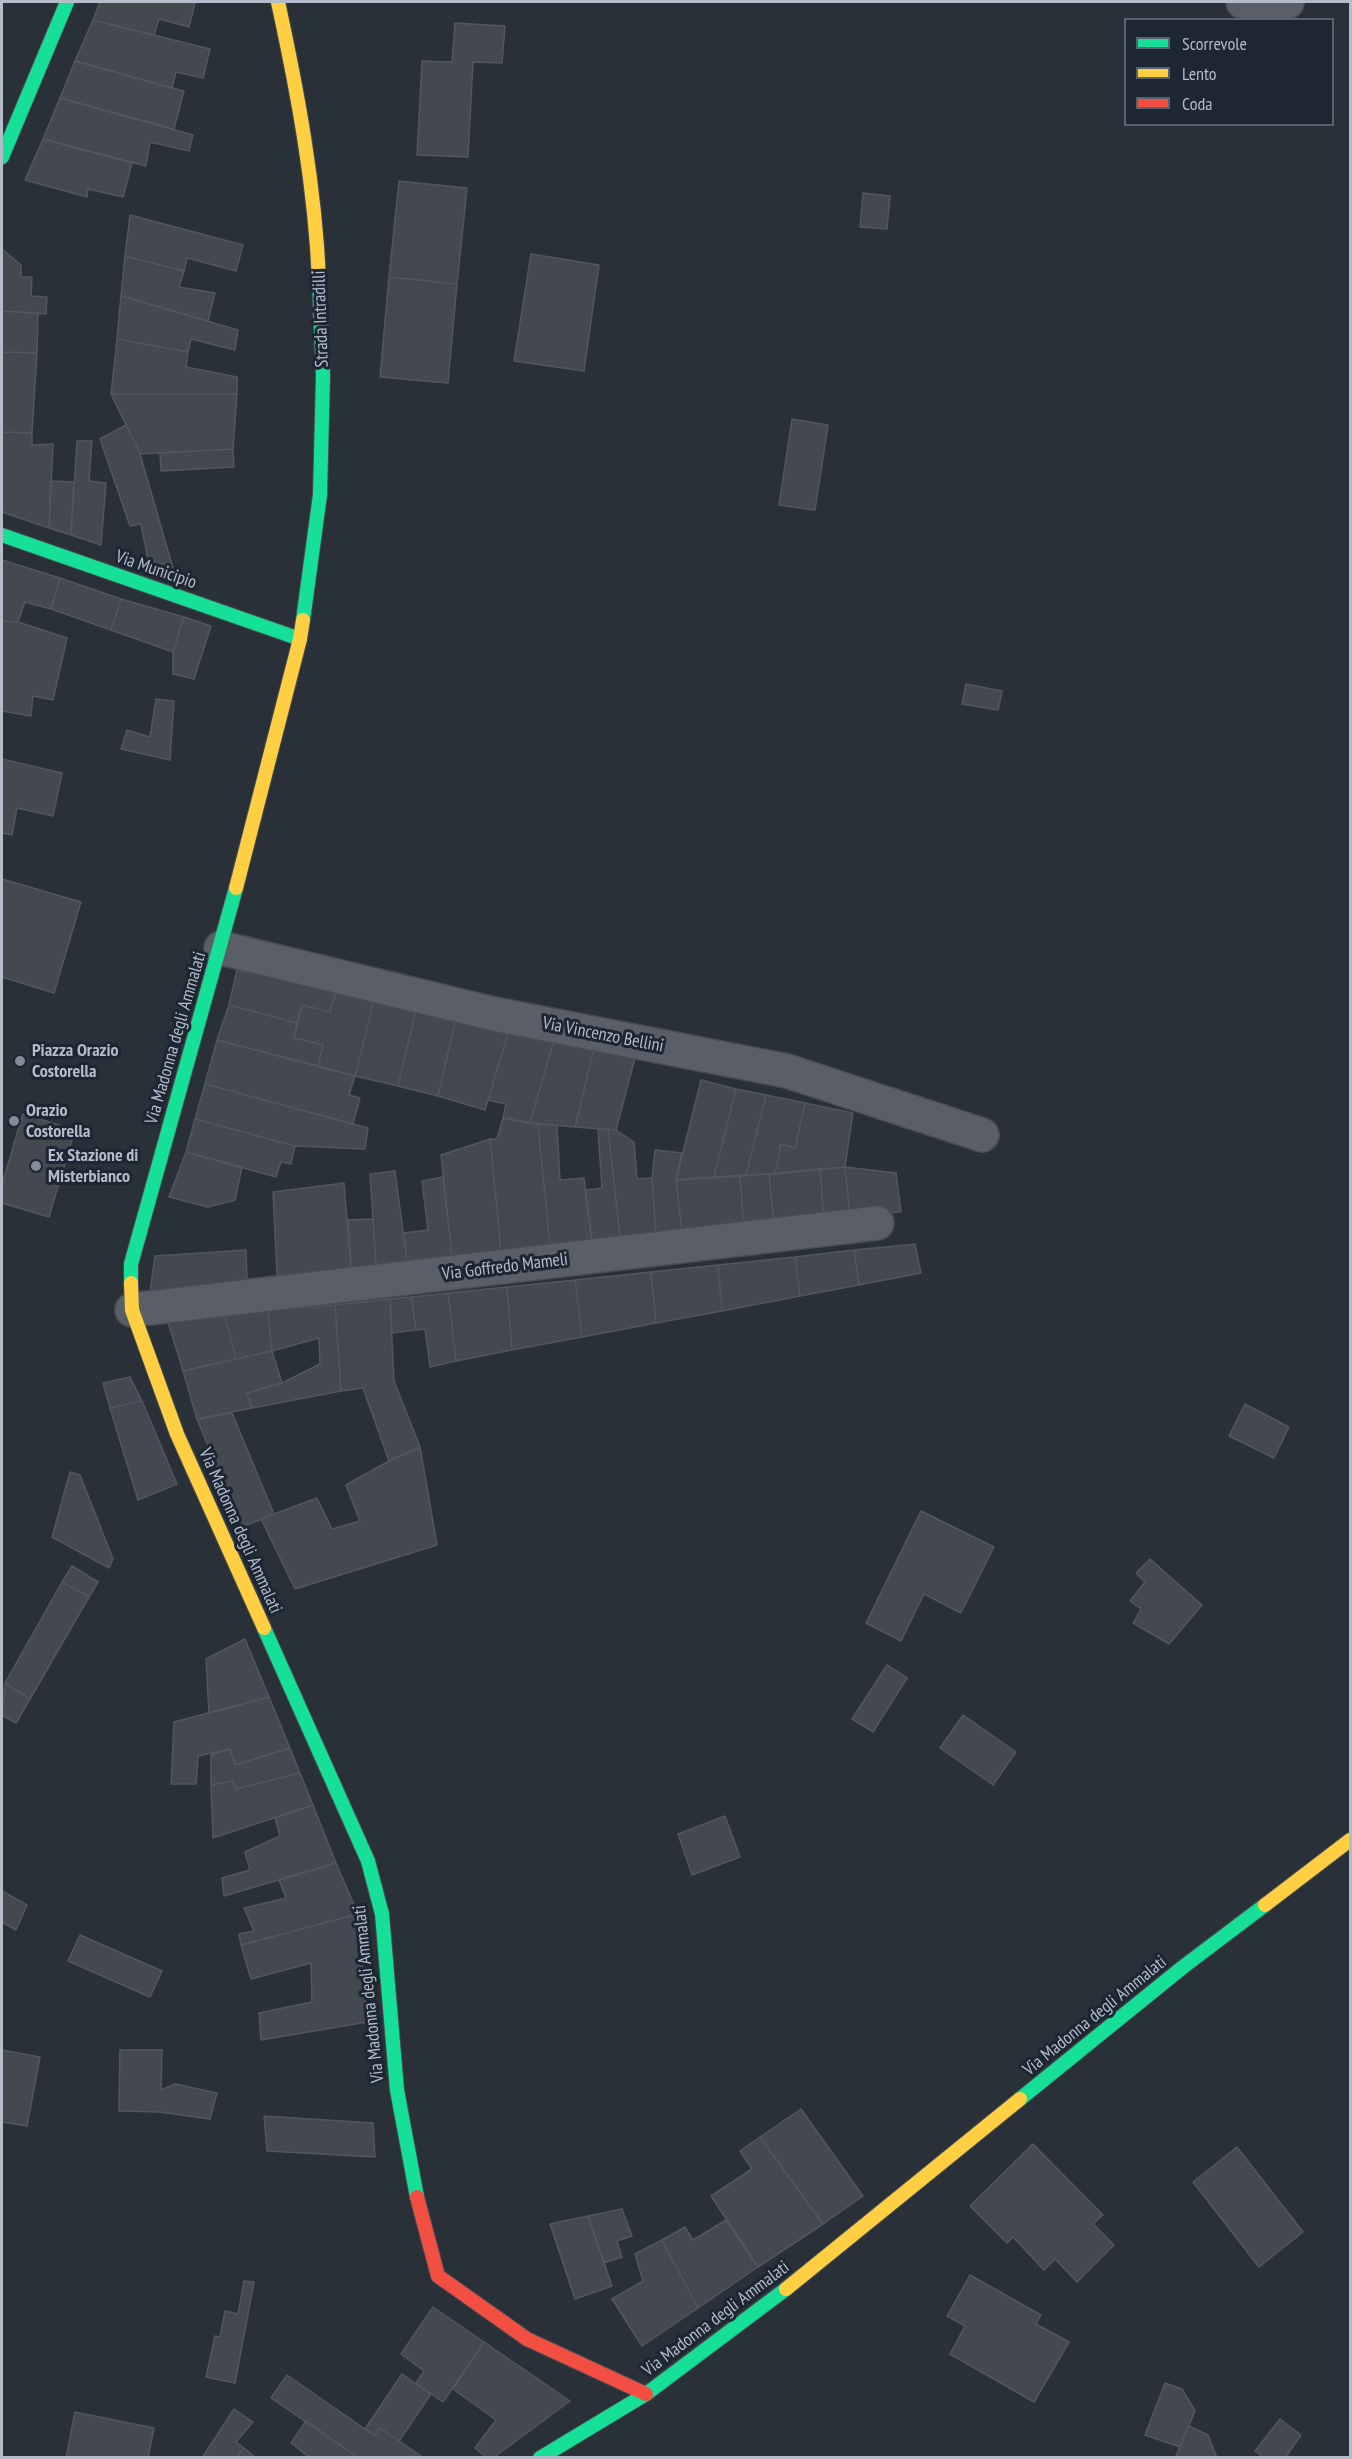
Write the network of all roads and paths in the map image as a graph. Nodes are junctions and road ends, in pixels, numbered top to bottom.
1 (67, 2) edge
2 (278, 2) edge
3 (1243, 2) edge
4 (1287, 2) edge
5 (2, 158) edge
6 (2, 535) edge
7 (300, 639) junction
8 (221, 948) junction
9 (982, 1135) dead end
10 (877, 1223) dead end
11 (132, 1310) junction
12 (1350, 1840) edge
13 (646, 2394) junction
14 (540, 2457) edge

1 - 5 street
2 - 7 street, Strada Intradilli
3 - 4 street
6 - 7 street, Via Municipio
7 - 8 street, Via Madonna degli Ammalati
8 - 9 street, Via Vincenzo Bellini
8 - 11 street, Via Madonna degli Ammalati
10 - 11 street, Via Goffredo Mameli
11 - 13 street, Via Madonna degli Ammalati
12 - 13 street, Via Madonna degli Ammalati
13 - 14 street

